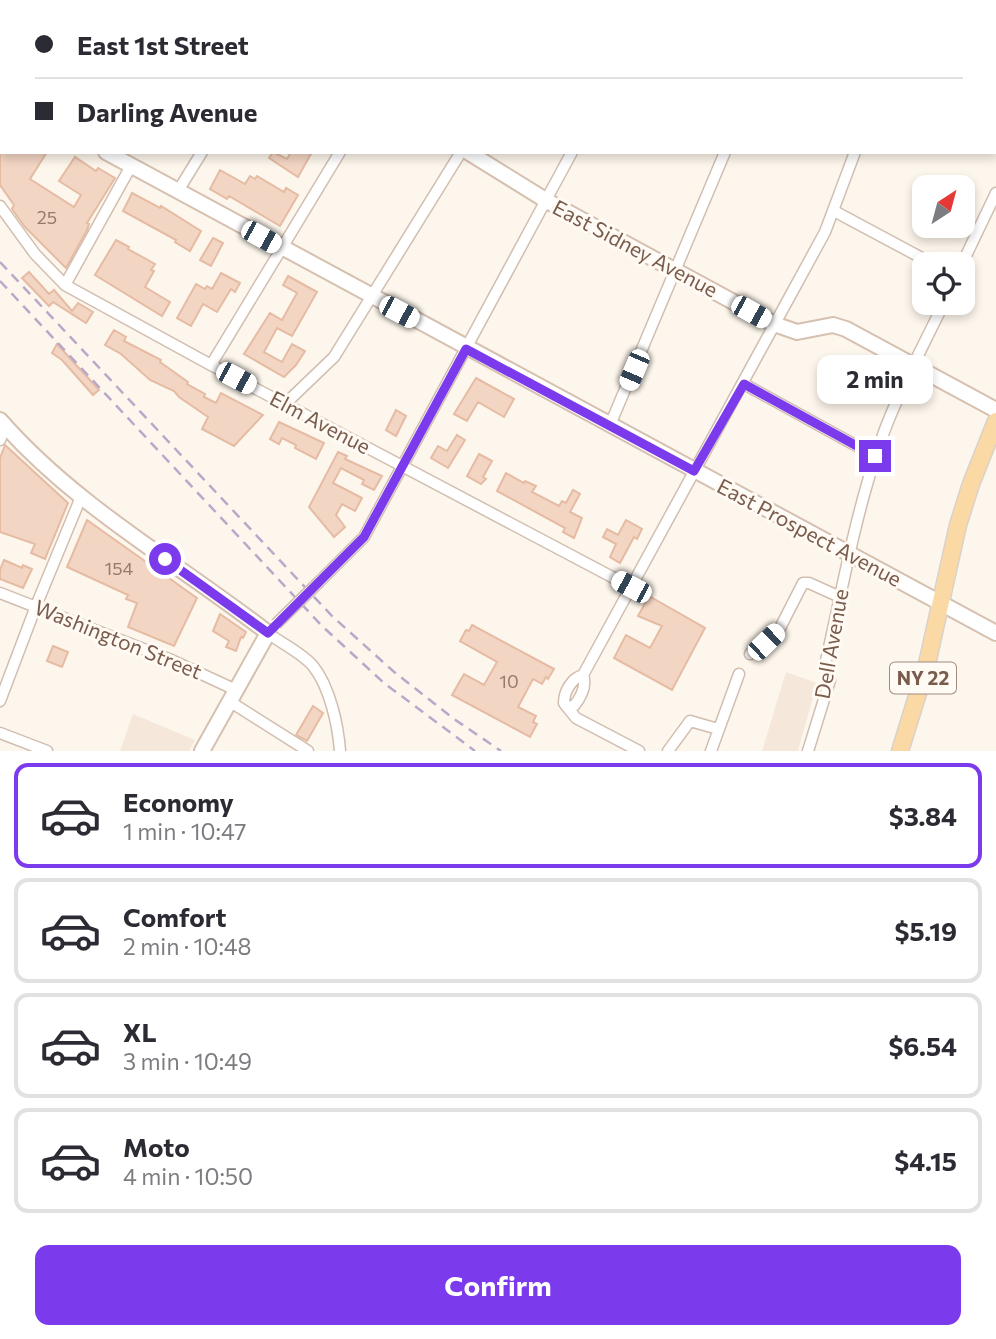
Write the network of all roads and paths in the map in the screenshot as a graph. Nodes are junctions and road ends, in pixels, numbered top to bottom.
1 (110, 154) edge
2 (201, 154) edge
3 (339, 154) edge
4 (460, 154) edge
5 (471, 154) edge
6 (571, 154) edge
7 (724, 154) edge
8 (854, 154) edge
9 (131, 166) junction
10 (178, 191) junction
11 (996, 193) edge
12 (547, 201) junction
13 (0, 206) edge
14 (834, 211) junction
15 (282, 248) junction
16 (968, 252) edge
17 (912, 253) edge
18 (677, 271) junction
19 (65, 285) junction
20 (371, 297) junction
21 (938, 315) edge
22 (774, 324) junction
23 (466, 349) junction
24 (211, 365) junction
25 (914, 365) junction
26 (744, 384) junction
27 (285, 404) junction
28 (996, 410) edge
29 (996, 421) edge
30 (3, 423) edge
31 (610, 425) junction
32 (0, 440) edge
33 (875, 456) junction
34 (402, 466) junction
35 (694, 471) junction
36 (80, 497) junction
37 (848, 554) junction
38 (631, 587) junction
39 (0, 593) edge
40 (840, 597) junction
41 (939, 603) junction
42 (36, 606) junction
43 (272, 629) junction
44 (996, 633) edge
45 (750, 654) dead end
46 (739, 674) dead end
47 (583, 675) junction
48 (233, 695) junction
49 (0, 701) edge
50 (567, 707) junction
51 (718, 729) junction
52 (0, 733) edge
53 (47, 751) edge
54 (202, 751) edge
55 (308, 751) edge
56 (340, 751) edge
57 (639, 751) edge
58 (668, 751) edge
59 (711, 751) edge
60 (808, 751) edge
61 (900, 751) edge

1 - 9 street, East Prospect Avenue
2 - 10 street
3 - 15 street
4 - 20 street
5 - 12 street, East Sidney Avenue
6 - 12 street
7 - 18 street
8 - 14 street
9 - 10 street, East Prospect Avenue
9 - 19 street
10 - 15 street, East Prospect Avenue
11 - 16 street
12 - 18 street, East Sidney Avenue
12 - 23 street
13 - 19 street, Elm Avenue
14 - 17 street
14 - 22 street
15 - 20 street, East Prospect Avenue
15 - 24 street
18 - 22 street, East Sidney Avenue
18 - 31 street
19 - 24 street, Elm Avenue
20 - 23 street, East Prospect Avenue
20 - 27 street
21 - 25 street, Dell Avenue
22 - 25 street, East Sidney Avenue
22 - 26 street
23 - 31 street, East Prospect Avenue
23 - 34 street
24 - 27 street, Elm Avenue
25 - 28 street, East Sidney Avenue
25 - 33 street, Dell Avenue
26 - 33 street
26 - 35 street
27 - 34 street, Elm Avenue
29 - 41 main road, NY 22
30 - 32 street
30 - 36 street
31 - 35 street, East Prospect Avenue
33 - 37 street, Dell Avenue
34 - 38 street, Elm Avenue
34 - 43 street, bridge
35 - 37 street, East Prospect Avenue
35 - 38 street
36 - 42 street
36 - 43 street
37 - 40 street, Dell Avenue
37 - 41 street, East Prospect Avenue
38 - 47 street
39 - 42 street, Washington Street
40 - 45 street
40 - 60 street, Dell Avenue
41 - 44 street, East Prospect Avenue
41 - 61 main road, NY 22
42 - 48 street, Washington Street
42 - 49 street
43 - 48 street
43 - 56 street
46 - 51 street
47 - 50 street
47 - 50 street
48 - 54 street
48 - 55 street, Washington Street
50 - 57 street
51 - 58 street
51 - 59 street
52 - 53 street

